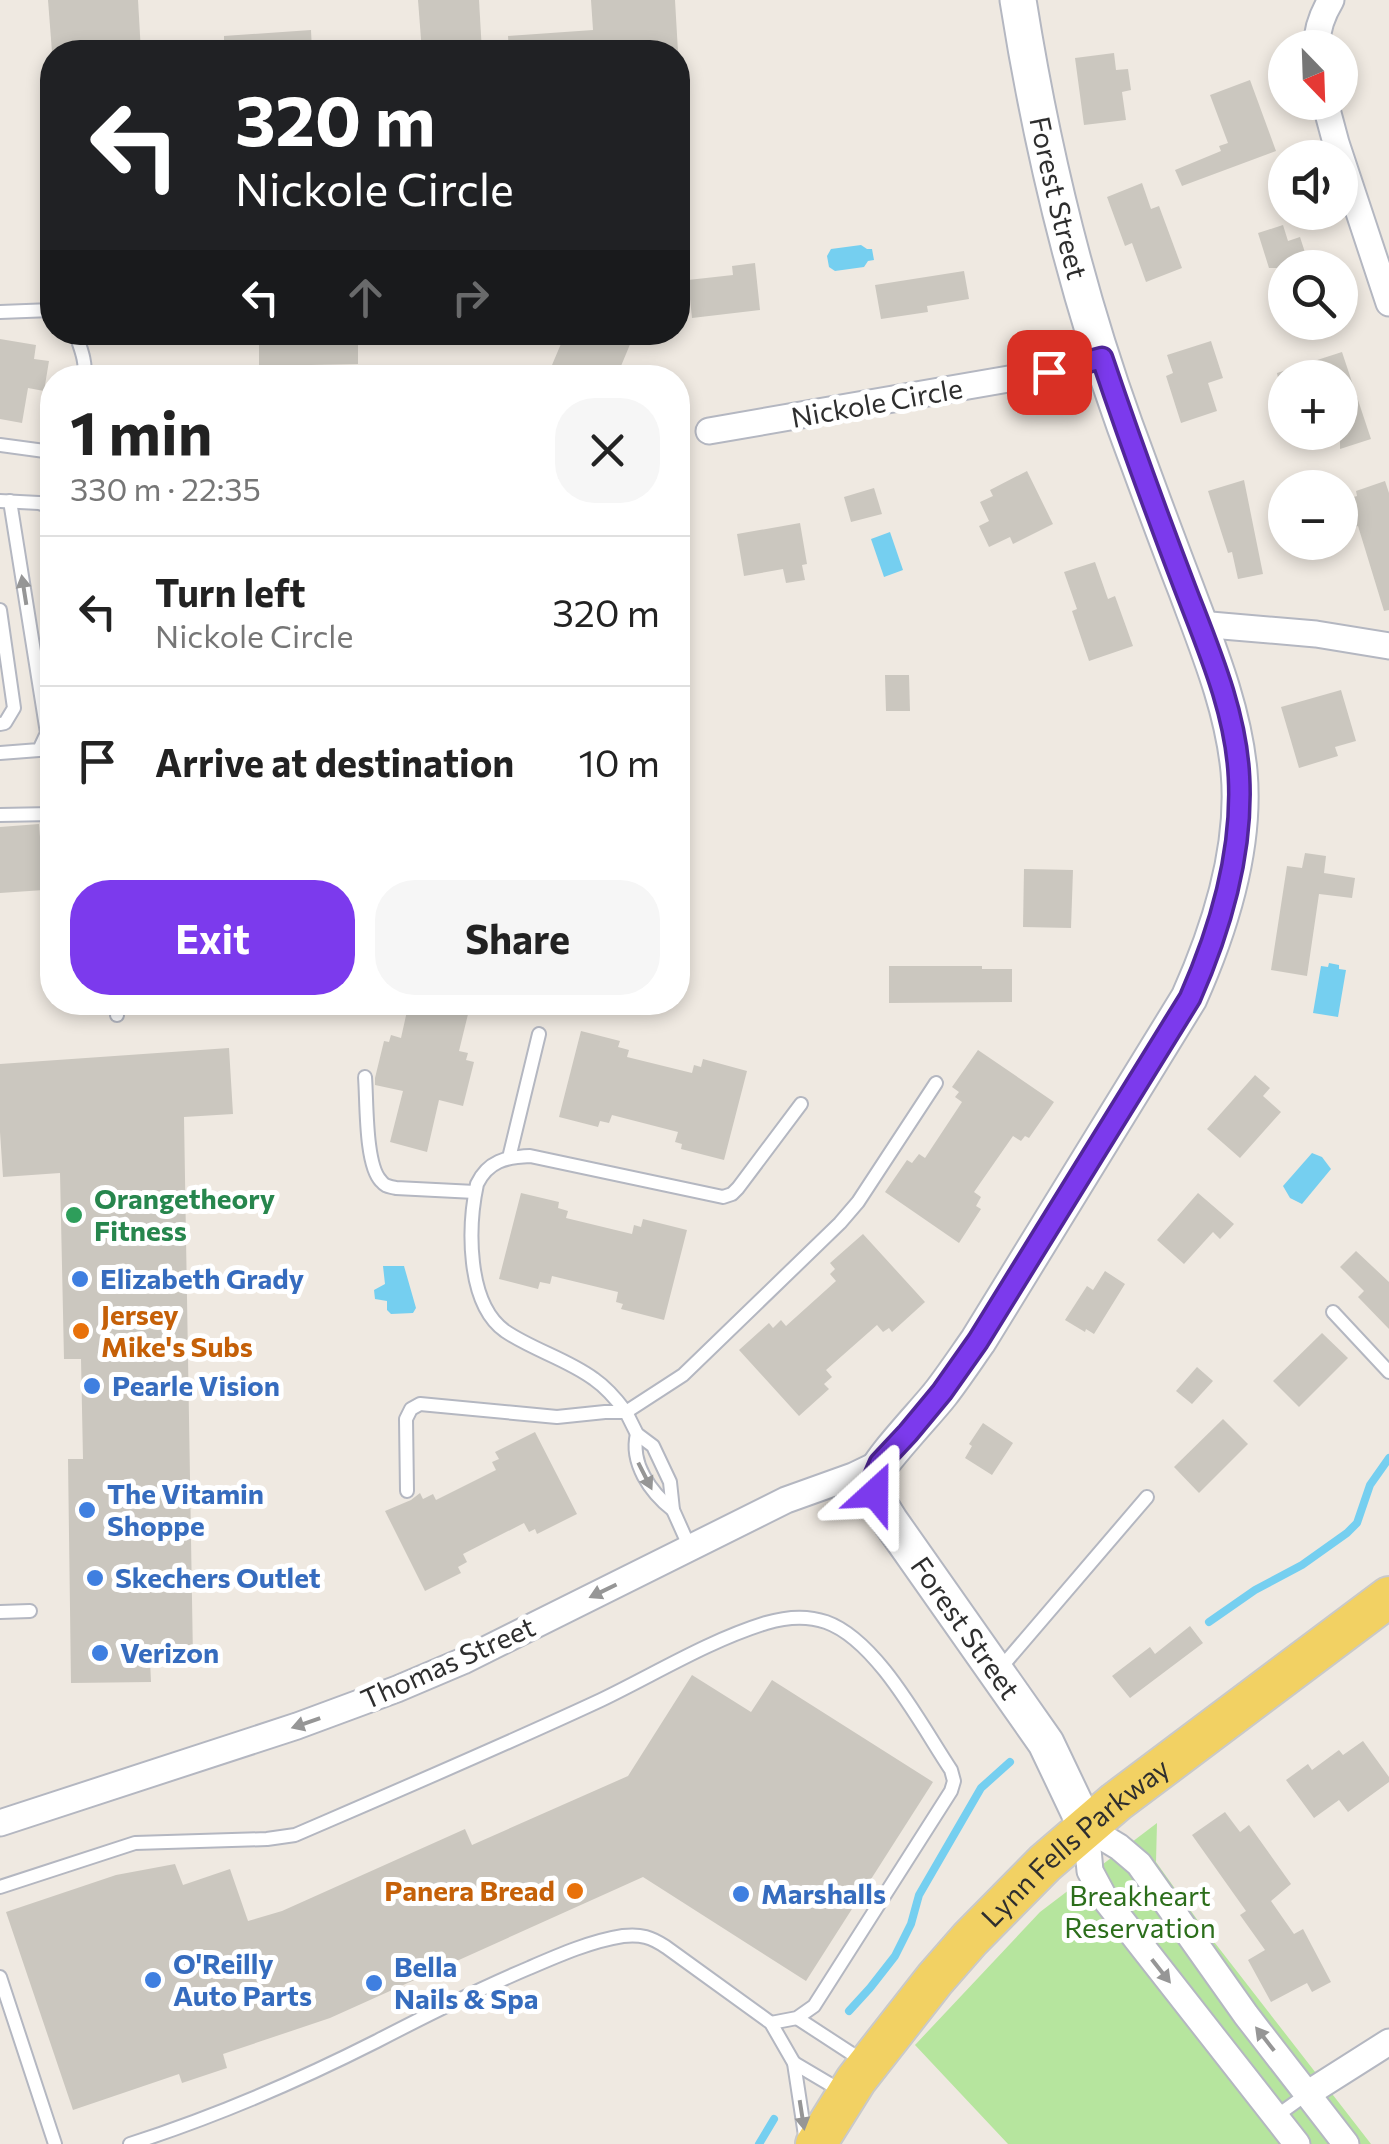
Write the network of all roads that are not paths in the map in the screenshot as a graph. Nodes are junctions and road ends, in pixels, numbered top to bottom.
1 (1018, 0) edge
2 (1331, 0) edge
3 (1318, 30) edge
4 (1330, 120) edge
5 (1389, 302) edge
6 (40, 310) edge
7 (0, 312) edge
8 (1102, 358) junction
9 (709, 431) dead end
10 (0, 444) edge
11 (40, 450) edge
12 (5, 501) edge
13 (40, 503) edge
14 (0, 610) edge
15 (1199, 624) junction
16 (1389, 646) edge
17 (40, 694) edge
18 (0, 724) edge
19 (40, 748) edge
20 (0, 753) edge
21 (40, 814) edge
22 (0, 815) edge
23 (539, 1034) dead end
24 (365, 1078) dead end
25 (936, 1083) dead end
26 (801, 1104) dead end
27 (508, 1158) junction
28 (476, 1192) junction
29 (1334, 1312) dead end
30 (1389, 1372) edge
31 (626, 1412) junction
32 (637, 1434) junction
33 (880, 1463) junction
34 (407, 1490) dead end
35 (1147, 1498) dead end
36 (672, 1510) junction
37 (690, 1548) junction
38 (1389, 1597) edge
39 (30, 1611) dead end
40 (0, 1612) edge
41 (997, 1673) junction
42 (0, 1823) edge
43 (1086, 1827) junction
44 (0, 1887) edge
45 (0, 1977) edge
46 (797, 2018) junction
47 (771, 2023) junction
48 (1389, 2042) edge
49 (794, 2062) junction
50 (857, 2080) junction
51 (1308, 2094) junction
52 (1274, 2116) junction
53 (55, 2144) edge
54 (130, 2144) edge
55 (806, 2144) edge
56 (816, 2144) edge
57 (1298, 2144) edge
58 (1346, 2144) edge

1 - 8 street, Forest Street
2 - 3 street
4 - 5 street
6 - 7 lane
8 - 9 street, Nickole Circle
8 - 15 street, Forest Street
10 - 11 lane
12 - 13 lane
17 -> 12 lane
14 - 18 lane
15 - 16 street
15 - 33 street, Forest Street
20 -> 19 lane
21 - 22 lane
23 - 27 lane
24 - 28 lane
25 - 31 lane
26 - 27 lane
27 - 28 lane
28 - 31 lane
29 - 30 lane
31 - 32 lane
31 - 34 lane
32 - 36 lane
32 -> 36 lane
33 - 37 street, Thomas Street
33 - 41 street, Forest Street
35 - 41 lane
36 - 37 lane
37 -> 42 street, Thomas Street
38 - 43 main road, Lynn Fells Parkway
39 - 40 lane
41 - 43 street, Forest Street
43 - 50 main road, Lynn Fells Parkway
51 -> 43 street
43 -> 52 street, Forest Street
44 - 46 lane
45 - 53 lane
46 - 47 lane
46 - 50 lane
47 - 49 lane
47 - 54 lane
48 - 51 street
49 - 50 lane
49 -> 55 lane
50 - 56 main road, Lynn Fells Parkway
51 - 52 lane
51 - 58 street
52 - 57 street, Forest Street

